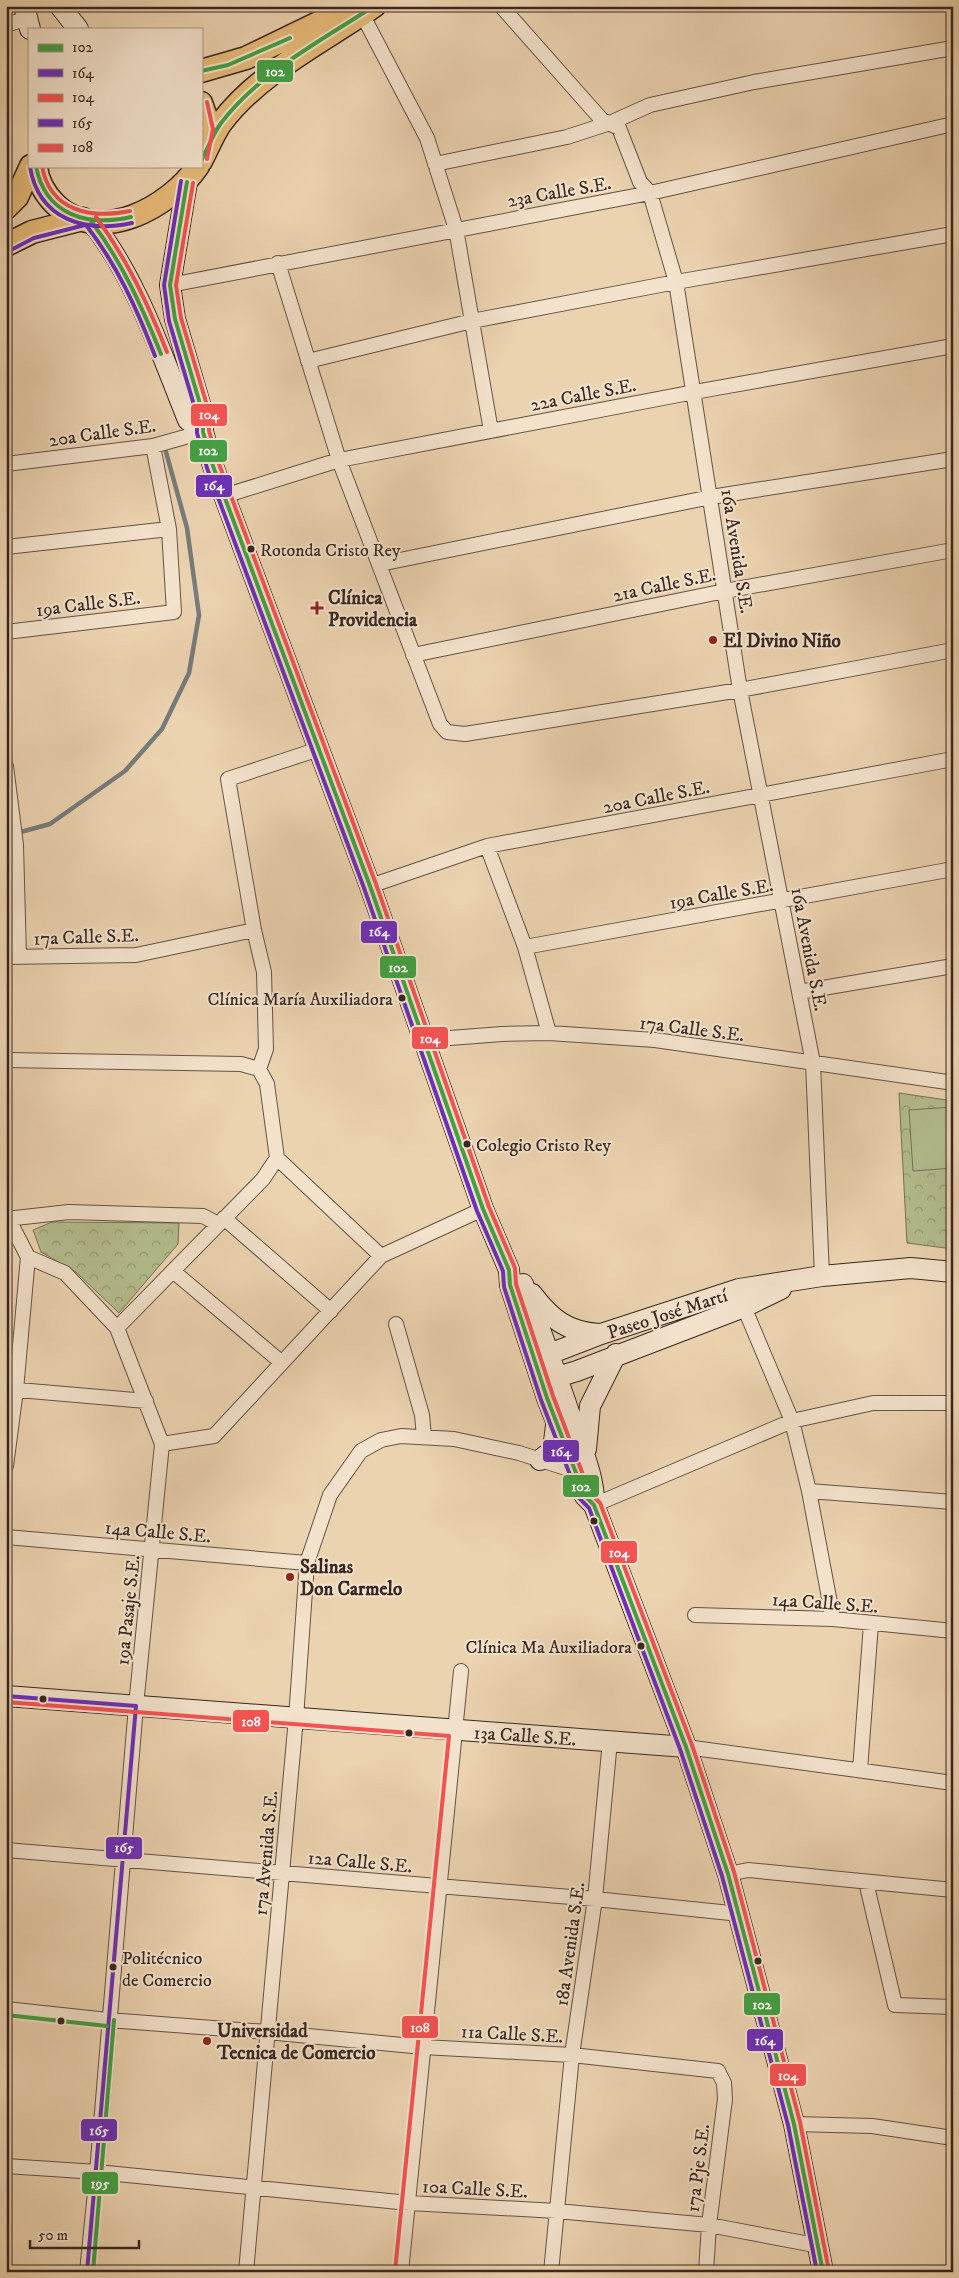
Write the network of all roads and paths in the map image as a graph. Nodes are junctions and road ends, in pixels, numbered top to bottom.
1 (501, 6) edge
2 (62, 7) edge
3 (363, 9) edge
4 (28, 18) edge
5 (6, 24) edge
6 (77, 28) edge
7 (953, 48) edge
8 (202, 72) edge
9 (202, 106) edge
10 (610, 123) junction
11 (953, 124) edge
12 (202, 154) edge
13 (202, 157) edge
14 (435, 164) junction
15 (30, 168) edge
16 (36, 168) edge
17 (193, 174) edge
18 (650, 193) junction
19 (6, 208) edge
20 (87, 220) junction
21 (456, 228) junction
22 (953, 234) edge
23 (6, 245) edge
24 (278, 263) junction
25 (676, 282) junction
26 (170, 285) junction
27 (472, 321) junction
28 (953, 346) edge
29 (308, 361) junction
30 (694, 392) junction
31 (491, 431) junction
32 (203, 432) junction
33 (153, 446) junction
34 (953, 459) edge
35 (340, 460) junction
36 (6, 464) edge
37 (224, 496) junction
38 (711, 497) junction
39 (169, 529) junction
40 (6, 547) edge
41 (953, 550) edge
42 (380, 564) junction
43 (725, 591) junction
44 (6, 632) edge
45 (953, 650) edge
46 (413, 655) junction
47 (740, 690) junction
48 (319, 749) junction
49 (953, 759) edge
50 (6, 766) edge
51 (761, 795) junction
52 (487, 846) junction
53 (953, 869) edge
54 (370, 886) junction
55 (782, 901) junction
56 (254, 930) junction
57 (525, 948) junction
58 (12, 957) edge
59 (953, 966) edge
60 (799, 992) junction
61 (549, 1033) junction
62 (424, 1040) junction
63 (6, 1060) edge
64 (813, 1063) junction
65 (258, 1069) junction
66 (953, 1080) edge
67 (277, 1158) junction
68 (483, 1209) junction
69 (8, 1220) edge
70 (221, 1221) junction
71 (28, 1256) junction
72 (381, 1256) junction
73 (174, 1272) junction
74 (953, 1272) edge
75 (515, 1275) junction
76 (822, 1276) junction
77 (802, 1279) junction
78 (744, 1307) junction
79 (331, 1311) junction
80 (396, 1324) dead end
81 (117, 1328) junction
82 (601, 1334) junction
83 (616, 1354) junction
84 (543, 1357) junction
85 (282, 1362) junction
86 (550, 1379) junction
87 (11, 1390) edge
88 (146, 1401) junction
89 (953, 1403) edge
90 (556, 1420) junction
91 (792, 1421) junction
92 (424, 1436) junction
93 (162, 1444) junction
94 (540, 1460) junction
95 (580, 1465) junction
96 (6, 1466) edge
97 (810, 1491) junction
98 (953, 1502) edge
99 (594, 1505) junction
100 (6, 1537) edge
101 (152, 1550) junction
102 (307, 1563) junction
103 (694, 1615) dead end
104 (833, 1619) junction
105 (871, 1624) junction
106 (953, 1631) edge
107 (461, 1671) dead end
108 (6, 1696) edge
109 (136, 1706) junction
110 (296, 1718) junction
111 (456, 1730) junction
112 (610, 1741) junction
113 (686, 1746) junction
114 (860, 1770) junction
115 (953, 1782) edge
116 (6, 1850) edge
117 (122, 1861) junction
118 (282, 1873) junction
119 (728, 1874) junction
120 (866, 1882) junction
121 (440, 1886) junction
122 (953, 1890) edge
123 (596, 1899) junction
124 (740, 1914) junction
125 (953, 2007) edge
126 (6, 2009) edge
127 (108, 2020) junction
128 (267, 2032) junction
129 (423, 2047) junction
130 (572, 2054) junction
131 (718, 2071) joint
132 (794, 2124) junction
133 (953, 2138) edge
134 (6, 2166) edge
135 (97, 2172) junction
136 (255, 2188) junction
137 (409, 2203) junction
138 (557, 2211) junction
139 (709, 2225) junction
140 (820, 2246) junction
141 (87, 2272) edge
142 (246, 2272) edge
143 (401, 2272) edge
144 (551, 2272) edge
145 (706, 2272) edge
146 (823, 2272) edge

1 - 10 street, 16a Avenida S.E.
2 - 6 main road
3 - 8 main road
3 - 13 main road
3 - 14 street
4 - 5 street
7 - 10 street
9 - 12 main road
10 - 14 street
10 - 18 street, 16a Avenida S.E.
11 - 18 street, 23a Calle S.E.
14 - 21 street
15 - 19 main road
16 - 20 main road
17 - 20 main road
17 - 26 main road
18 - 21 street, 23a Calle S.E.
18 - 25 street, 16a Avenida S.E.
20 - 23 main road
20 - 32 main road
21 - 24 street, 23a Calle S.E.
21 - 27 street
22 - 25 street
24 - 26 street, 23a Calle S.E.
24 - 29 street
25 - 27 street
25 - 30 street, 16a Avenida S.E.
26 - 32 main road
27 - 29 street
27 - 31 street
28 - 30 street, 22a Calle S.E.
29 - 35 street
30 - 31 street, 22a Calle S.E.
30 - 38 street, 16a Avenida S.E.
31 - 35 street, 22a Calle S.E.
32 - 33 street, 20a Calle S.E.
32 - 37 main road
33 - 36 street, 20a Calle S.E.
33 - 39 street
34 - 38 street
35 - 37 street, 22a Calle S.E.
35 - 42 street
37 - 48 main road
38 - 42 street
38 - 43 street, 16a Avenida S.E.
39 - 40 street
39 - 44 street, 19a Calle S.E.
41 - 43 street, 21a Calle S.E.
42 - 46 street
43 - 46 street, 21a Calle S.E.
43 - 47 street, 16a Avenida S.E.
45 - 47 street
46 - 47 street
47 - 51 street, 16a Avenida S.E.
48 - 54 main road
48 - 56 street
49 - 51 street, 20a Calle S.E.
50 - 58 street
51 - 52 street, 20a Calle S.E.
51 - 55 street, 16a Avenida S.E.
52 - 54 street, 20a Calle S.E.
52 - 57 street
53 - 55 street, 19a Calle S.E.
54 - 62 main road
55 - 57 street, 19a Calle S.E.
55 - 60 street, 16a Avenida S.E.
56 - 58 street, 17a Calle S.E.
56 - 65 street
57 - 61 street
59 - 60 street
60 - 64 street, 16a Avenida S.E.
61 - 62 street, 17a Calle S.E.
61 - 64 street, 17a Calle S.E.
62 - 68 main road
63 - 65 street
64 - 66 street, 17a Calle S.E.
64 - 76 street, 16a Avenida S.E.
65 - 67 street
67 - 70 street
67 - 72 street
68 - 72 street
68 - 75 main road
69 - 70 street
69 - 71 street
70 - 73 street
70 - 79 street
71 - 81 street, 19a Pasaje S.E.
71 - 87 street
72 - 79 street
73 - 81 street
73 - 85 street
74 - 76 main road, Paseo José Martí
75 - 82 main road
75 - 84 main road
76 - 77 main road, Paseo José Martí
77 - 78 main road, Paseo José Martí
77 - 82 main road, Paseo José Martí
78 - 83 main road, Paseo José Martí
78 - 91 street
79 - 85 street
80 - 92 street
81 - 88 street, 19a Pasaje S.E.
82 - 84 main road, Paseo José Martí
83 - 86 main road, Paseo José Martí
83 - 95 main road
84 - 86 main road
85 - 93 street
86 - 90 main road
86 - 95 main road
87 - 88 street
87 - 96 street
88 - 93 street, 19a Pasaje S.E.
89 - 91 street
90 - 94 main road
90 - 95 main road
91 - 97 street
91 - 99 street
92 - 94 street
92 - 102 street, 17a Avenida S.E.
93 - 101 street, 19a Pasaje S.E.
94 - 95 street
95 - 99 main road
97 - 98 street
97 - 104 street
99 - 113 main road
100 - 101 street, 14a Calle S.E.
101 - 102 street, 14a Calle S.E.
101 - 109 street, 19a Pasaje S.E.
102 - 110 street, 17a Avenida S.E.
103 - 104 street, 14a Calle S.E.
104 - 105 street, 14a Calle S.E.
105 - 106 street, 14a Calle S.E.
105 - 114 street
107 - 111 street
108 - 109 main road, 13a Calle S.E.
109 - 110 main road, 13a Calle S.E.
109 - 117 street, 19a Pasaje S.E.
110 - 111 main road, 13a Calle S.E.
110 - 118 street, 17a Avenida S.E.
111 - 112 main road, 13a Calle S.E.
111 - 121 street
112 - 113 main road, 13a Calle S.E.
112 - 123 street, 18a Avenida S.E.
113 - 114 street, 13a Calle S.E.
113 - 119 main road
114 - 115 street, 13a Calle S.E.
116 - 117 street, 12a Calle S.E.
117 - 118 street, 12a Calle S.E.
117 - 127 street, 19a Pasaje S.E.
118 - 121 street, 12a Calle S.E.
118 - 128 street, 17a Avenida S.E.
119 - 120 street
119 - 124 main road
120 - 122 street
120 - 125 street
121 - 123 street, 12a Calle S.E.
121 - 129 street
123 - 124 street, 12a Calle S.E.
123 - 130 street, 18a Avenida S.E.
124 - 132 main road
126 - 127 street, 11a Calle S.E.
127 - 128 street, 11a Calle S.E.
127 - 135 street
128 - 129 street, 11a Calle S.E.
128 - 136 street, 17a Avenida S.E.
129 - 130 street, 11a Calle S.E.
129 - 137 street
130 - 131 street, 11a Calle S.E.
130 - 138 street, 18a Avenida S.E.
131 - 139 street, 17a Pje S.E.
132 - 133 street
132 - 140 main road
134 - 135 street, 10a Calle S.E.
135 - 136 street, 10a Calle S.E.
135 - 141 street
136 - 137 street, 10a Calle S.E.
136 - 142 street, 17a Avenida S.E.
137 - 138 street, 10a Calle S.E.
137 - 143 street
138 - 139 street, 10a Calle S.E.
138 - 144 street, 18a Avenida S.E.
139 - 140 street, 10a Calle S.E.
139 - 145 street, 17a Pje S.E.
140 - 146 main road

